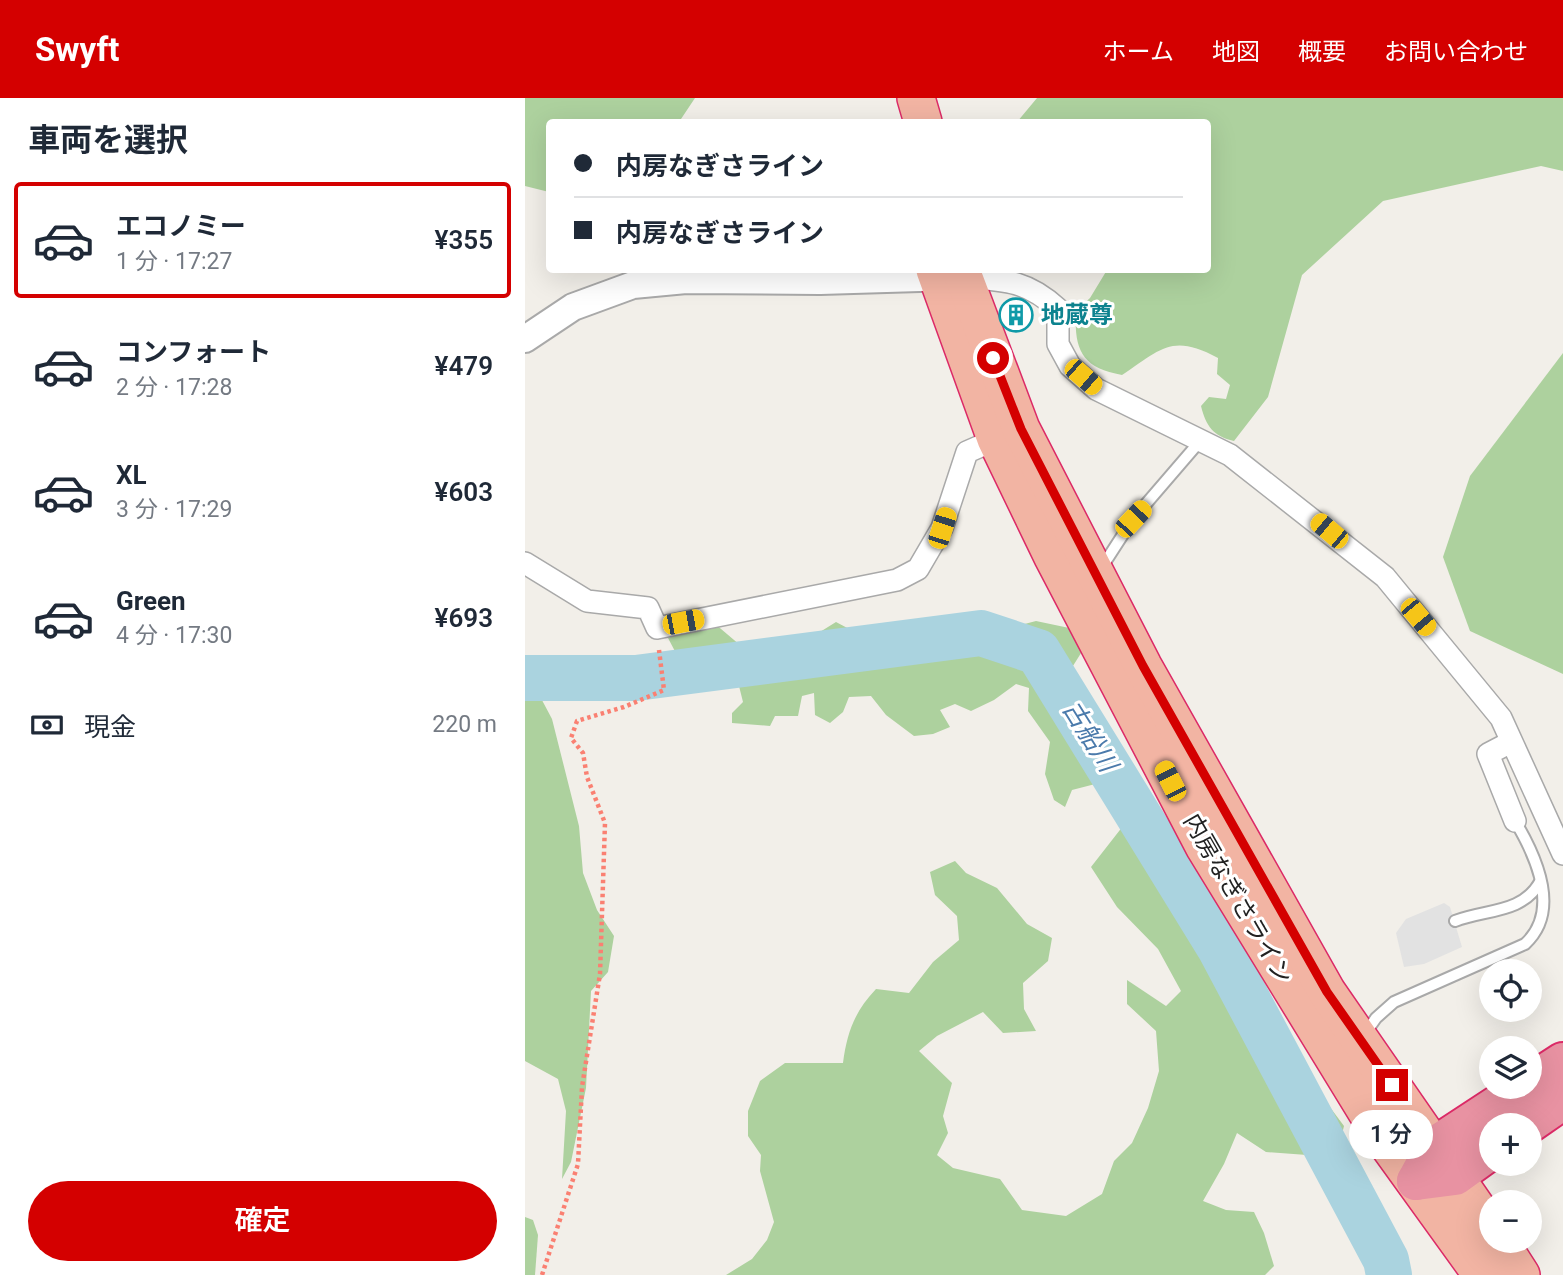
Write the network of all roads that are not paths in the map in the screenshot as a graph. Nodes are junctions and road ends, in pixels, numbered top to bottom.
1 (892, 98) edge
2 (916, 98) edge
3 (896, 119) edge
4 (922, 119) edge
5 (949, 273) edge
6 (525, 340) edge
7 (1008, 434) junction
8 (1201, 440) junction
9 (525, 563) edge
10 (1096, 576) junction
11 (1511, 742) junction
12 (1515, 821) joint
13 (1563, 854) edge
14 (1540, 882) junction
15 (1455, 921) dead end
16 (1361, 1040) junction
17 (1563, 1062) edge
18 (1542, 1075) edge
19 (1512, 1099) edge
20 (1563, 1100) edge
21 (1542, 1115) edge
22 (1479, 1153) edge
23 (1445, 1161) junction
24 (1416, 1181) junction
25 (1479, 1211) edge
26 (1507, 1253) edge
27 (1482, 1275) edge
28 (1521, 1275) edge

1 - 3 highway
2 - 4 highway
5 - 6 street
5 - 7 highway, 内房なぎさライン
5 - 8 street
7 - 9 street
7 - 10 highway, 内房なぎさライン
7 - 24 highway, 内房なぎさライン
8 - 10 lane
8 - 11 street
10 - 16 highway, 内房なぎさライン
11 - 12 street
11 - 13 street
12 - 14 lane
14 - 15 lane
14 - 16 lane
16 - 23 highway, 内房なぎさライン
17 - 18 highway
19 - 23 highway
20 - 21 highway
22 - 23 highway
23 - 24 highway
23 - 25 highway, 内房なぎさライン
24 - 27 highway, 内房なぎさライン
26 - 28 highway

